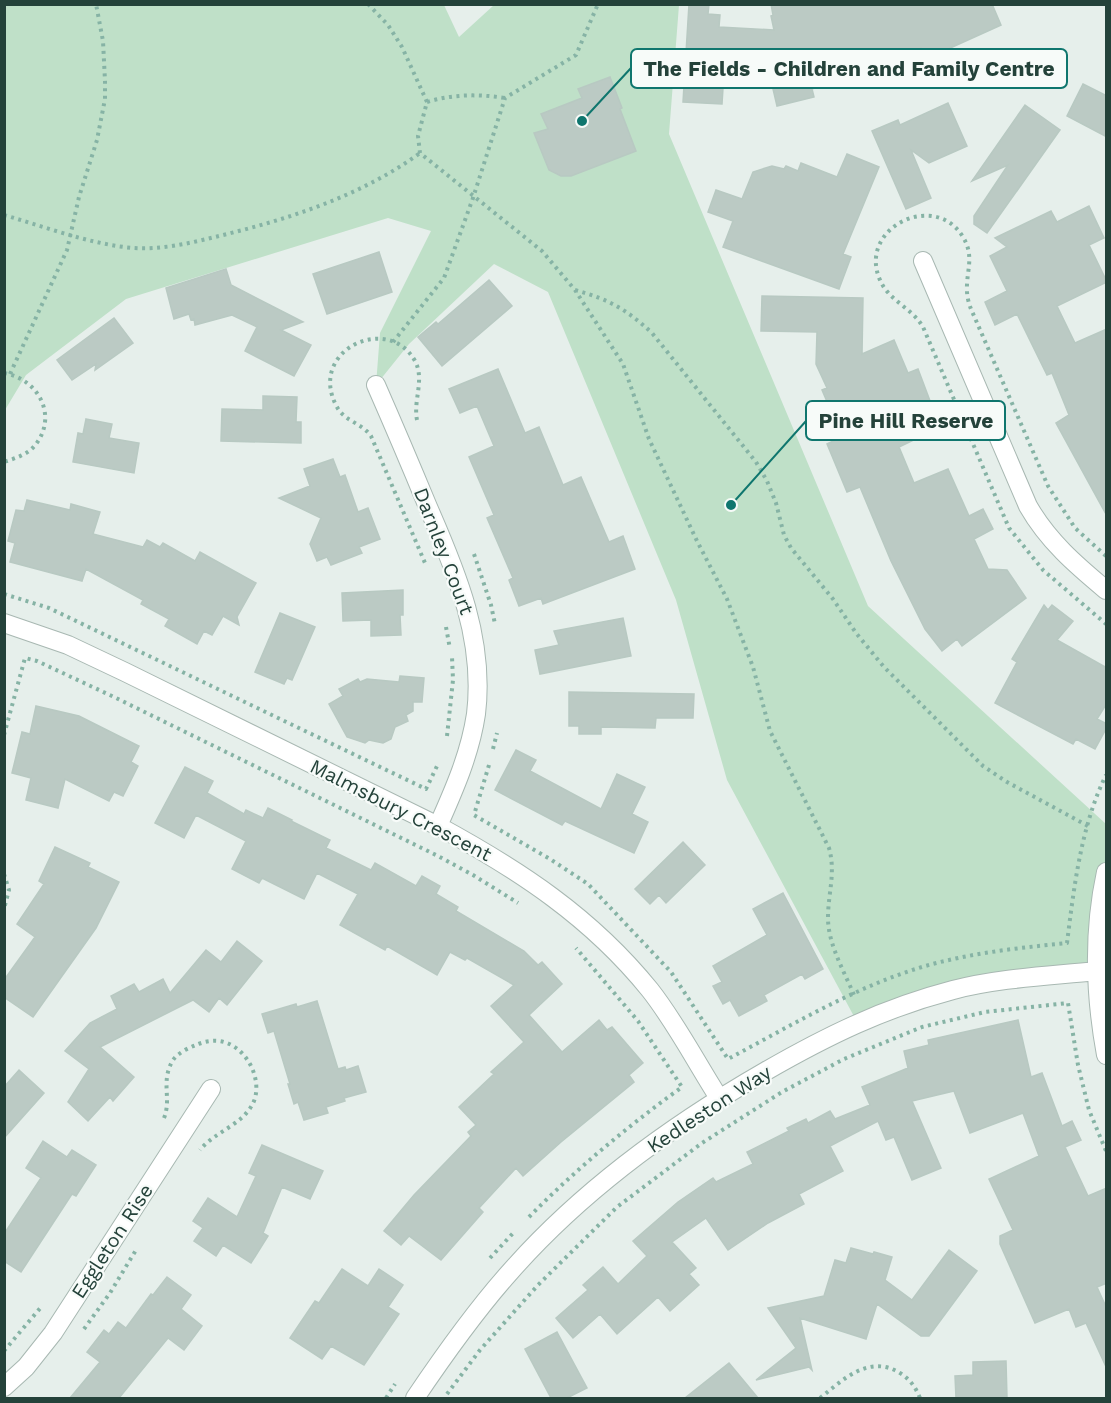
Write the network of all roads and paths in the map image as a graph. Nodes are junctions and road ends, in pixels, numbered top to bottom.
1 (96, 4) edge
2 (368, 4) edge
3 (598, 4) edge
4 (505, 98) junction
5 (427, 102) junction
6 (420, 153) junction
7 (473, 198) junction
8 (4, 215) edge
9 (71, 234) junction
10 (923, 261) dead end
11 (574, 290) junction
12 (393, 342) dead end
13 (7, 374) edge
14 (376, 385) dead end
15 (4, 462) edge
16 (1107, 590) edge
17 (4, 594) edge
18 (5, 625) edge
19 (4, 735) edge
20 (1107, 775) edge
21 (426, 789) dead end
22 (438, 826) junction
23 (1088, 826) junction
24 (1107, 872) edge
25 (4, 874) edge
26 (524, 906) dead end
27 (4, 909) edge
28 (1067, 943) dead end
29 (574, 946) dead end
30 (1096, 971) junction
31 (854, 995) dead end
32 (1107, 1055) edge
33 (682, 1087) dead end
34 (211, 1089) dead end
35 (719, 1098) junction
36 (1107, 1151) edge
37 (4, 1387) edge
38 (415, 1398) edge
39 (444, 1398) edge
40 (820, 1398) edge
41 (920, 1398) edge

1 - 9 path
2 - 5 path
3 - 4 path
4 - 5 path
4 - 7 path
5 - 6 path
6 - 7 path
6 - 9 path
7 - 11 path
7 - 12 path
8 - 9 path
9 - 13 path
10 - 16 street
11 - 23 path
11 - 31 path
13 - 15 path
14 - 22 street, Darnley Court
17 - 21 path
18 - 22 street, Malmsbury Crescent
19 - 26 path
20 - 23 path
22 - 35 street, Malmsbury Crescent
23 - 28 path
24 - 30 street
25 - 27 path
29 - 33 path
30 - 32 street
30 - 35 street, Kedleston Way
34 - 37 street, Eggleton Rise
35 - 38 street, Kedleston Way
36 - 39 path
40 - 41 path

